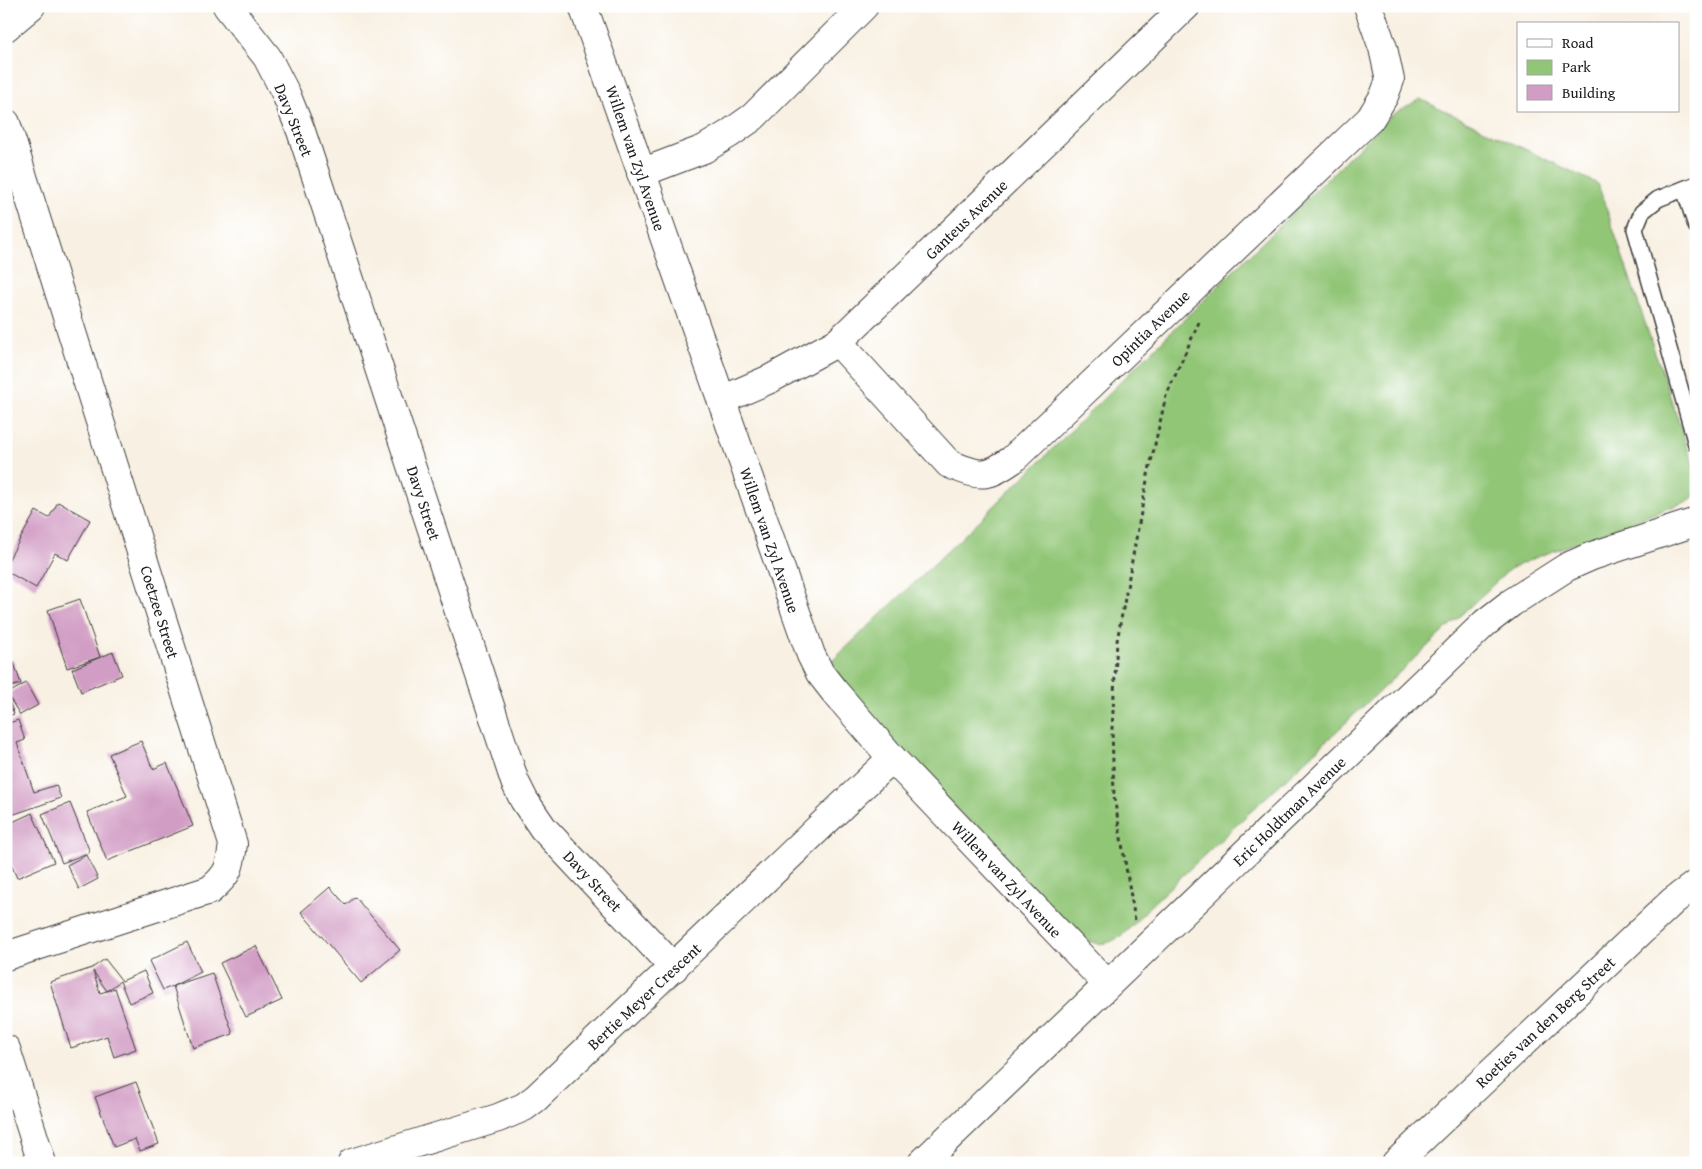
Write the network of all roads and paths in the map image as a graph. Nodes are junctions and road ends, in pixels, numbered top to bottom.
1 (31, 6) edge
2 (226, 6) edge
3 (583, 6) edge
4 (864, 6) edge
5 (1186, 6) edge
6 (1368, 6) edge
7 (6, 27) edge
8 (6, 124) edge
9 (640, 173) junction
10 (1690, 187) edge
11 (1696, 226) edge
12 (1201, 320) dead end
13 (838, 342) junction
14 (722, 400) junction
15 (1696, 444) edge
16 (1696, 522) edge
17 (892, 758) junction
18 (1696, 884) edge
19 (1141, 953) junction
20 (6, 956) edge
21 (674, 968) junction
22 (1107, 984) junction
23 (6, 1049) edge
24 (42, 1163) edge
25 (352, 1163) edge
26 (922, 1163) edge
27 (1396, 1163) edge

1 - 7 street
2 - 21 street, Davy Street
3 - 9 street, Willem van Zyl Avenue
4 - 9 street
5 - 13 street, Ganteus Avenue
6 - 13 street, Opintia Avenue
8 - 20 street, Coetzee Street
9 - 14 street, Willem van Zyl Avenue
10 - 11 lane
10 - 15 lane
12 - 19 path
13 - 14 street, Ganteus Avenue
14 - 17 street, Willem van Zyl Avenue
16 - 19 street, Eric Holdtman Avenue
17 - 21 street, Bertie Meyer Crescent
17 - 22 street, Willem van Zyl Avenue
18 - 27 street, Roeties van den Berg Street
19 - 22 street, Eric Holdtman Avenue
21 - 25 street, Bertie Meyer Crescent
22 - 26 street, Eric Holdtman Avenue
23 - 24 street

